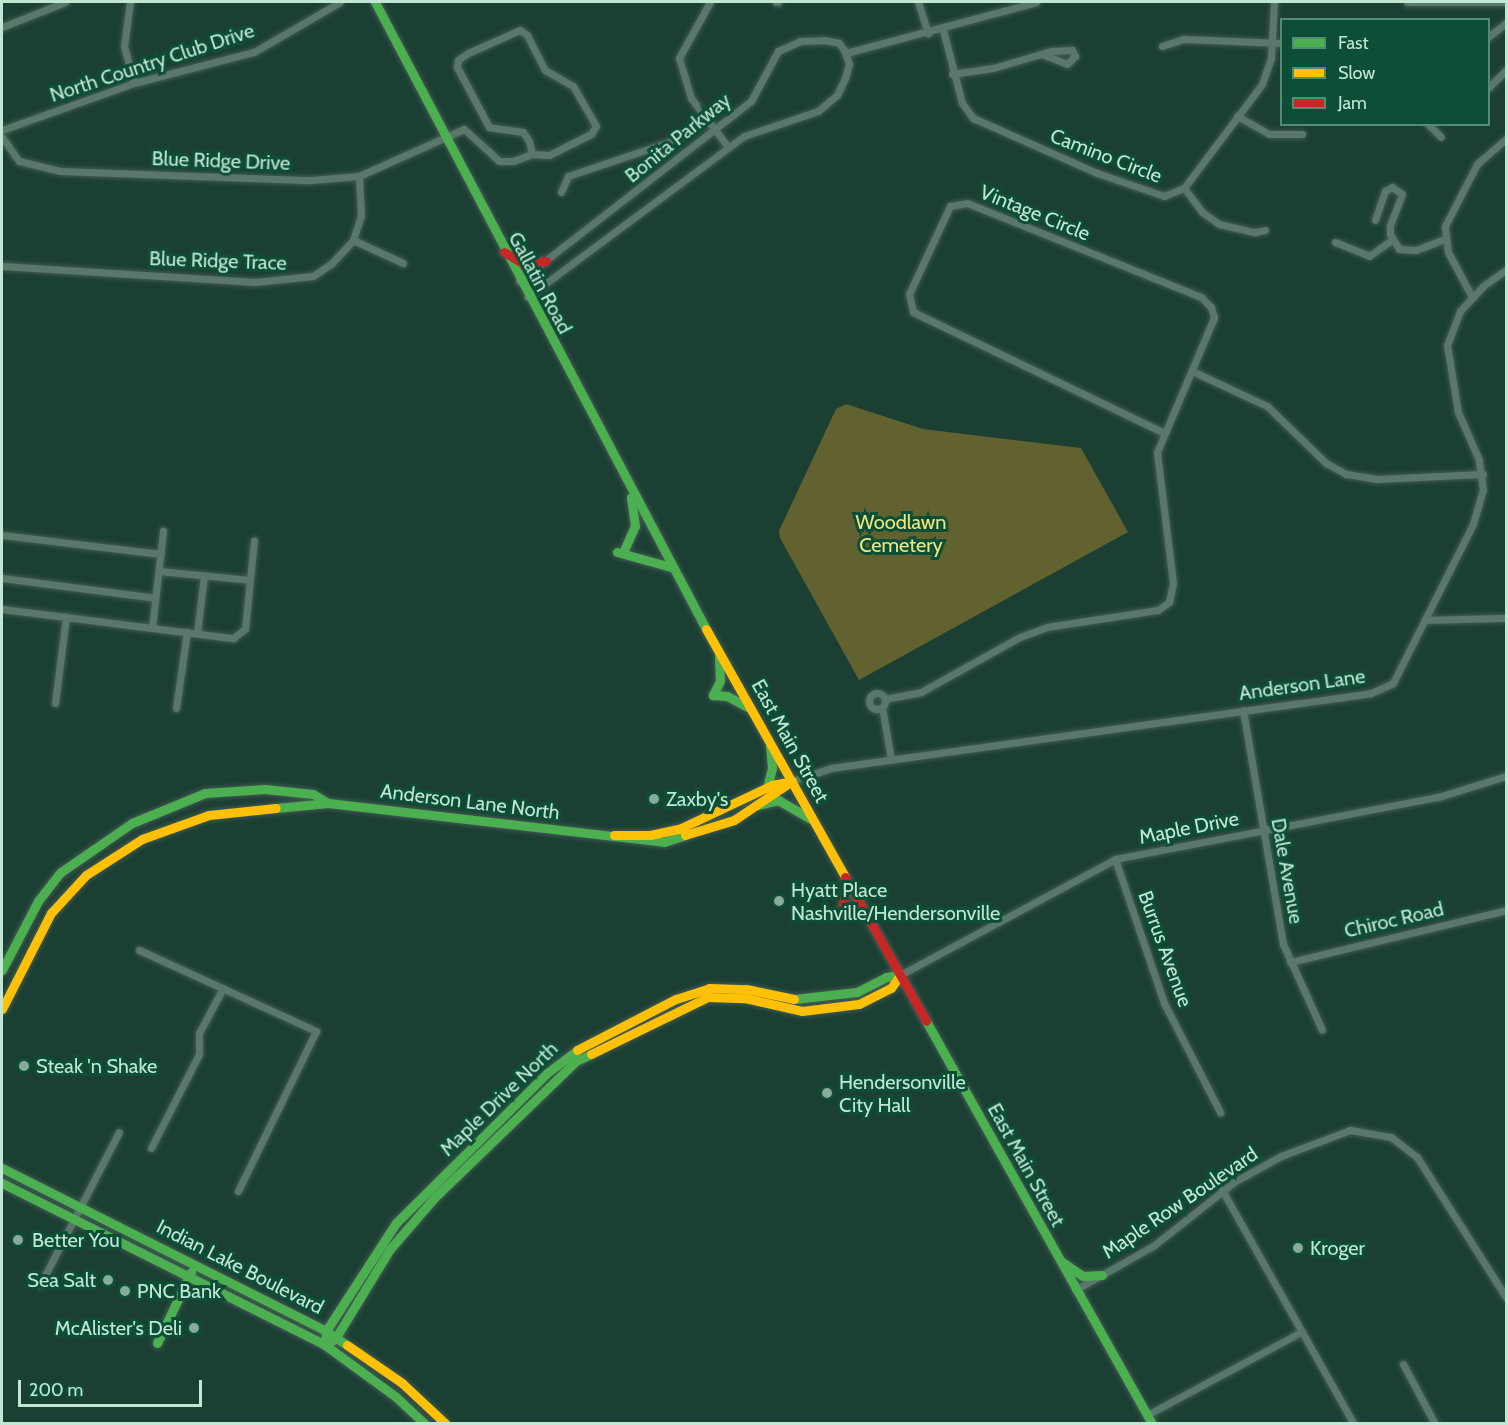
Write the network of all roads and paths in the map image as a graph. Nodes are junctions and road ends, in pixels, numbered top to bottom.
1 (65, 2) edge
2 (130, 2) edge
3 (340, 2) edge
4 (375, 2) edge
5 (710, 2) edge
6 (918, 2) edge
7 (1036, 2) edge
8 (1274, 2) edge
9 (1407, 2) edge
10 (1437, 2) edge
11 (1506, 2) edge
12 (1506, 23) edge
13 (2, 27) edge
14 (943, 30) junction
15 (928, 33) junction
16 (1490, 35) edge
17 (1272, 43) junction
18 (1280, 43) edge
19 (1162, 46) dead end
20 (846, 53) junction
21 (1042, 54) dead end
22 (1506, 70) edge
23 (952, 74) junction
24 (134, 83) junction
25 (1490, 86) edge
26 (1237, 116) junction
27 (706, 121) junction
28 (1430, 126) edge
29 (2, 130) edge
30 (713, 131) junction
31 (1302, 134) dead end
32 (444, 136) junction
33 (2, 137) edge
34 (1442, 137) dead end
35 (1506, 139) edge
36 (728, 147) junction
37 (532, 154) junction
38 (359, 176) junction
39 (1184, 188) junction
40 (561, 192) dead end
41 (1374, 220) dead end
42 (1265, 230) dead end
43 (1445, 239) junction
44 (353, 240) junction
45 (1392, 240) junction
46 (1335, 243) dead end
47 (504, 252) junction
48 (546, 261) junction
49 (403, 263) dead end
50 (2, 266) edge
51 (1506, 270) edge
52 (519, 281) junction
53 (527, 297) junction
54 (1472, 297) junction
55 (1192, 371) junction
56 (1164, 433) junction
57 (1483, 474) junction
58 (630, 491) junction
59 (164, 531) dead end
60 (2, 535) edge
61 (254, 540) dead end
62 (161, 554) junction
63 (671, 567) junction
64 (159, 571) junction
65 (204, 576) junction
66 (2, 578) edge
67 (678, 579) joint
68 (250, 580) junction
69 (155, 598) junction
70 (2, 609) edge
71 (66, 617) junction
72 (1506, 618) edge
73 (1427, 620) junction
74 (152, 628) junction
75 (187, 632) junction
76 (196, 633) junction
77 (719, 652) junction
78 (885, 699) junction
79 (55, 703) dead end
80 (882, 707) junction
81 (177, 708) dead end
82 (751, 709) junction
83 (1243, 710) junction
84 (770, 742) junction
85 (891, 759) junction
86 (1506, 776) edge
87 (792, 781) junction
88 (767, 788) junction
89 (328, 803) junction
90 (758, 805) junction
91 (813, 820) junction
92 (1263, 831) junction
93 (608, 835) junction
94 (1115, 859) junction
95 (845, 880) junction
96 (1506, 910) edge
97 (864, 915) junction
98 (139, 950) dead end
99 (1290, 962) junction
100 (2, 970) edge
101 (900, 975) junction
102 (223, 988) junction
103 (2, 1009) edge
104 (1322, 1030) dead end
105 (1220, 1112) dead end
106 (119, 1132) dead end
107 (152, 1148) dead end
108 (2, 1168) edge
109 (2, 1183) edge
110 (1222, 1190) junction
111 (238, 1191) dead end
112 (80, 1207) junction
113 (74, 1219) junction
114 (386, 1246) junction
115 (1058, 1260) junction
116 (193, 1264) junction
117 (1102, 1275) junction
118 (189, 1277) junction
119 (40, 1285) dead end
120 (1075, 1290) junction
121 (1506, 1297) edge
122 (326, 1331) junction
123 (1301, 1332) junction
124 (335, 1338) junction
125 (157, 1343) dead end
126 (324, 1345) junction
127 (1403, 1364) dead end
128 (1149, 1419) edge
129 (425, 1424) edge
130 (446, 1424) edge
131 (1354, 1424) edge
132 (1435, 1424) edge

1 - 13 street
2 - 24 street
3 - 24 street, North Country Club Drive
4 - 32 main road, Gallatin Road
5 - 27 street
6 - 15 street
7 - 14 street
8 - 17 street, Camino Circle
9 - 10 street
10 - 11 street
12 - 16 street
14 - 15 street
14 - 23 street, Camino Circle
15 - 20 street
17 - 18 street
17 - 19 street
17 - 26 street, Camino Circle
20 - 30 street, Bonita Parkway
20 - 36 street, Bonita Parkway
21 - 23 street
22 - 25 street
23 - 39 street, Camino Circle
24 - 29 street, North Country Club Drive
26 - 31 street
26 - 39 street, Camino Circle
27 - 30 street
27 - 40 street
28 - 34 street
30 - 36 street
30 - 48 street, Bonita Parkway
32 - 37 street
32 - 38 street, Blue Ridge Drive
32 - 47 main road, Gallatin Road
33 - 38 street, Blue Ridge Drive
35 - 43 street
36 - 53 street, Bonita Parkway
37 - 37 street
38 - 44 street, Blue Ridge Trace
39 - 42 street
41 - 45 street
43 - 45 street
43 - 54 street
44 - 49 street
44 - 50 street, Blue Ridge Trace
45 - 46 street
47 - 48 main road
47 - 52 main road, Gallatin Road
48 - 52 street, Bonita Parkway
51 - 54 street, Anderson Lane
52 - 53 main road, Gallatin Road
53 - 58 main road, Gallatin Road
54 - 57 street, Anderson Lane
55 - 56 street, Vintage Circle
55 - 56 street, Vintage Circle
55 - 57 street
56 - 78 street, Vintage Circle
57 - 73 street, Anderson Lane
58 - 63 main road, Gallatin Road
58 - 63 main road
59 - 62 street
60 - 62 street
61 - 68 street
62 - 64 street
63 - 67 main road, Gallatin Road
64 - 65 street
64 - 69 street
65 - 68 street
65 - 76 street
66 - 69 street
67 - 77 main road, East Main Street
68 - 76 street
69 - 74 street
70 - 71 street
71 - 74 street
71 - 79 street
72 - 73 street
73 - 83 street, Anderson Lane
74 - 75 street
75 - 76 street
75 - 81 street
77 - 82 main road, East Main Street
77 - 82 main road
78 - 80 street
78 - 80 street
80 - 85 street
82 - 84 main road, East Main Street
83 - 85 street, Anderson Lane
83 - 92 street, Dale Avenue
84 - 87 main road, East Main Street
84 - 88 main road
85 - 87 street, Anderson Lane
86 - 92 street, Maple Drive
87 - 88 main road, Anderson Lane North
87 - 90 main road, Anderson Lane North
87 - 91 main road, East Main Street
88 - 93 main road, Anderson Lane North
89 - 93 main road, Anderson Lane North
89 - 100 main road, Anderson Lane North
89 - 103 main road, Anderson Lane North
90 - 91 main road
90 - 93 main road, Anderson Lane North
91 - 95 main road, East Main Street
92 - 94 street, Maple Drive
92 - 99 street, Dale Avenue
94 - 101 street, Maple Drive
94 - 105 street, Burrus Avenue
95 - 97 main road, East Main Street
95 - 97 main road
96 - 99 street, Chiroc Road
97 - 101 main road, East Main Street
98 - 102 street
99 - 104 street, Dale Avenue
101 - 114 main road, Maple Drive North
101 - 115 main road, East Main Street
102 - 107 street
102 - 111 street
106 - 112 street
108 - 112 main road, Indian Lake Boulevard
109 - 113 main road, Indian Lake Boulevard
110 - 117 street, Maple Row Boulevard
110 - 121 street, Maple Row Boulevard
110 - 123 street
112 - 113 street
112 - 116 main road, Indian Lake Boulevard
113 - 118 main road, Indian Lake Boulevard
113 - 119 street
114 - 122 main road, Maple Drive North
114 - 124 main road, Maple Drive North
115 - 117 main road
115 - 120 main road, East Main Street
116 - 118 main road
116 - 122 main road, Indian Lake Boulevard
117 - 120 street, Maple Row Boulevard
118 - 125 main road
118 - 126 main road, Indian Lake Boulevard
120 - 128 main road, East Main Street
122 - 124 main road, Indian Lake Boulevard
122 - 126 main road, Maple Drive North
123 - 128 street
123 - 131 street
124 - 126 main road, Maple Drive North
124 - 130 main road, Indian Lake Boulevard
126 - 129 main road, Indian Lake Boulevard
127 - 132 street

